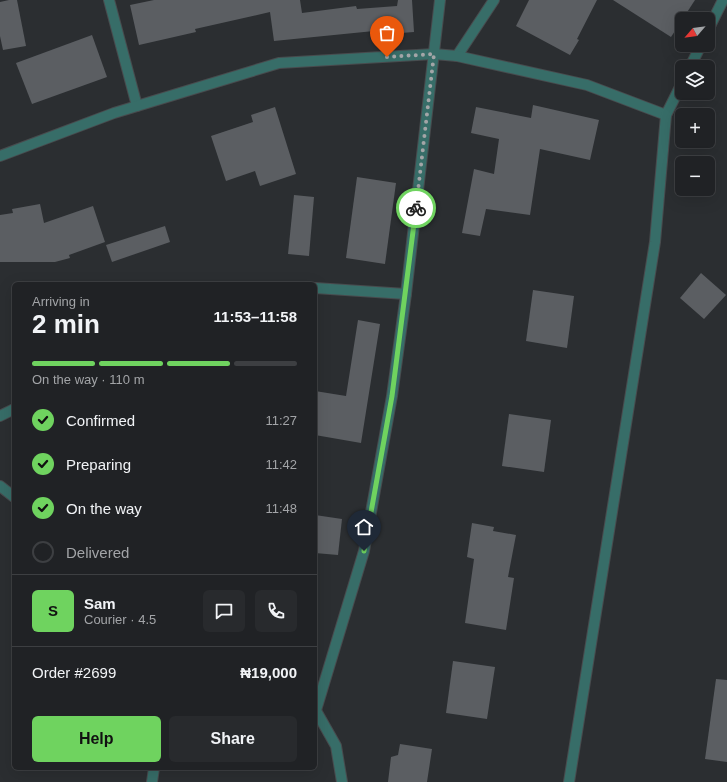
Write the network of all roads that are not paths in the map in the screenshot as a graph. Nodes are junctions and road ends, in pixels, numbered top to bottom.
1 (109, 0) edge
2 (440, 0) edge
3 (494, 0) edge
4 (723, 0) edge
5 (715, 16) edge
6 (434, 54) junction
7 (457, 56) junction
8 (675, 96) edge
9 (137, 106) junction
10 (666, 115) junction
11 (0, 156) edge
12 (317, 288) edge
13 (406, 294) junction
14 (12, 410) edge
15 (0, 416) edge
16 (0, 486) edge
17 (12, 495) edge
18 (317, 703) edge
19 (317, 713) edge
20 (154, 770) edge
21 (152, 782) edge
22 (342, 782) edge
23 (569, 782) edge

1 - 9 street
2 - 6 street
3 - 7 street
4 - 5 street
6 - 7 street
6 - 9 street
6 - 13 street
7 - 10 street
8 - 10 street
9 - 11 street
10 - 23 street
12 - 13 street
13 - 18 street
14 - 15 street
16 - 17 street
19 - 22 street
20 - 21 street

